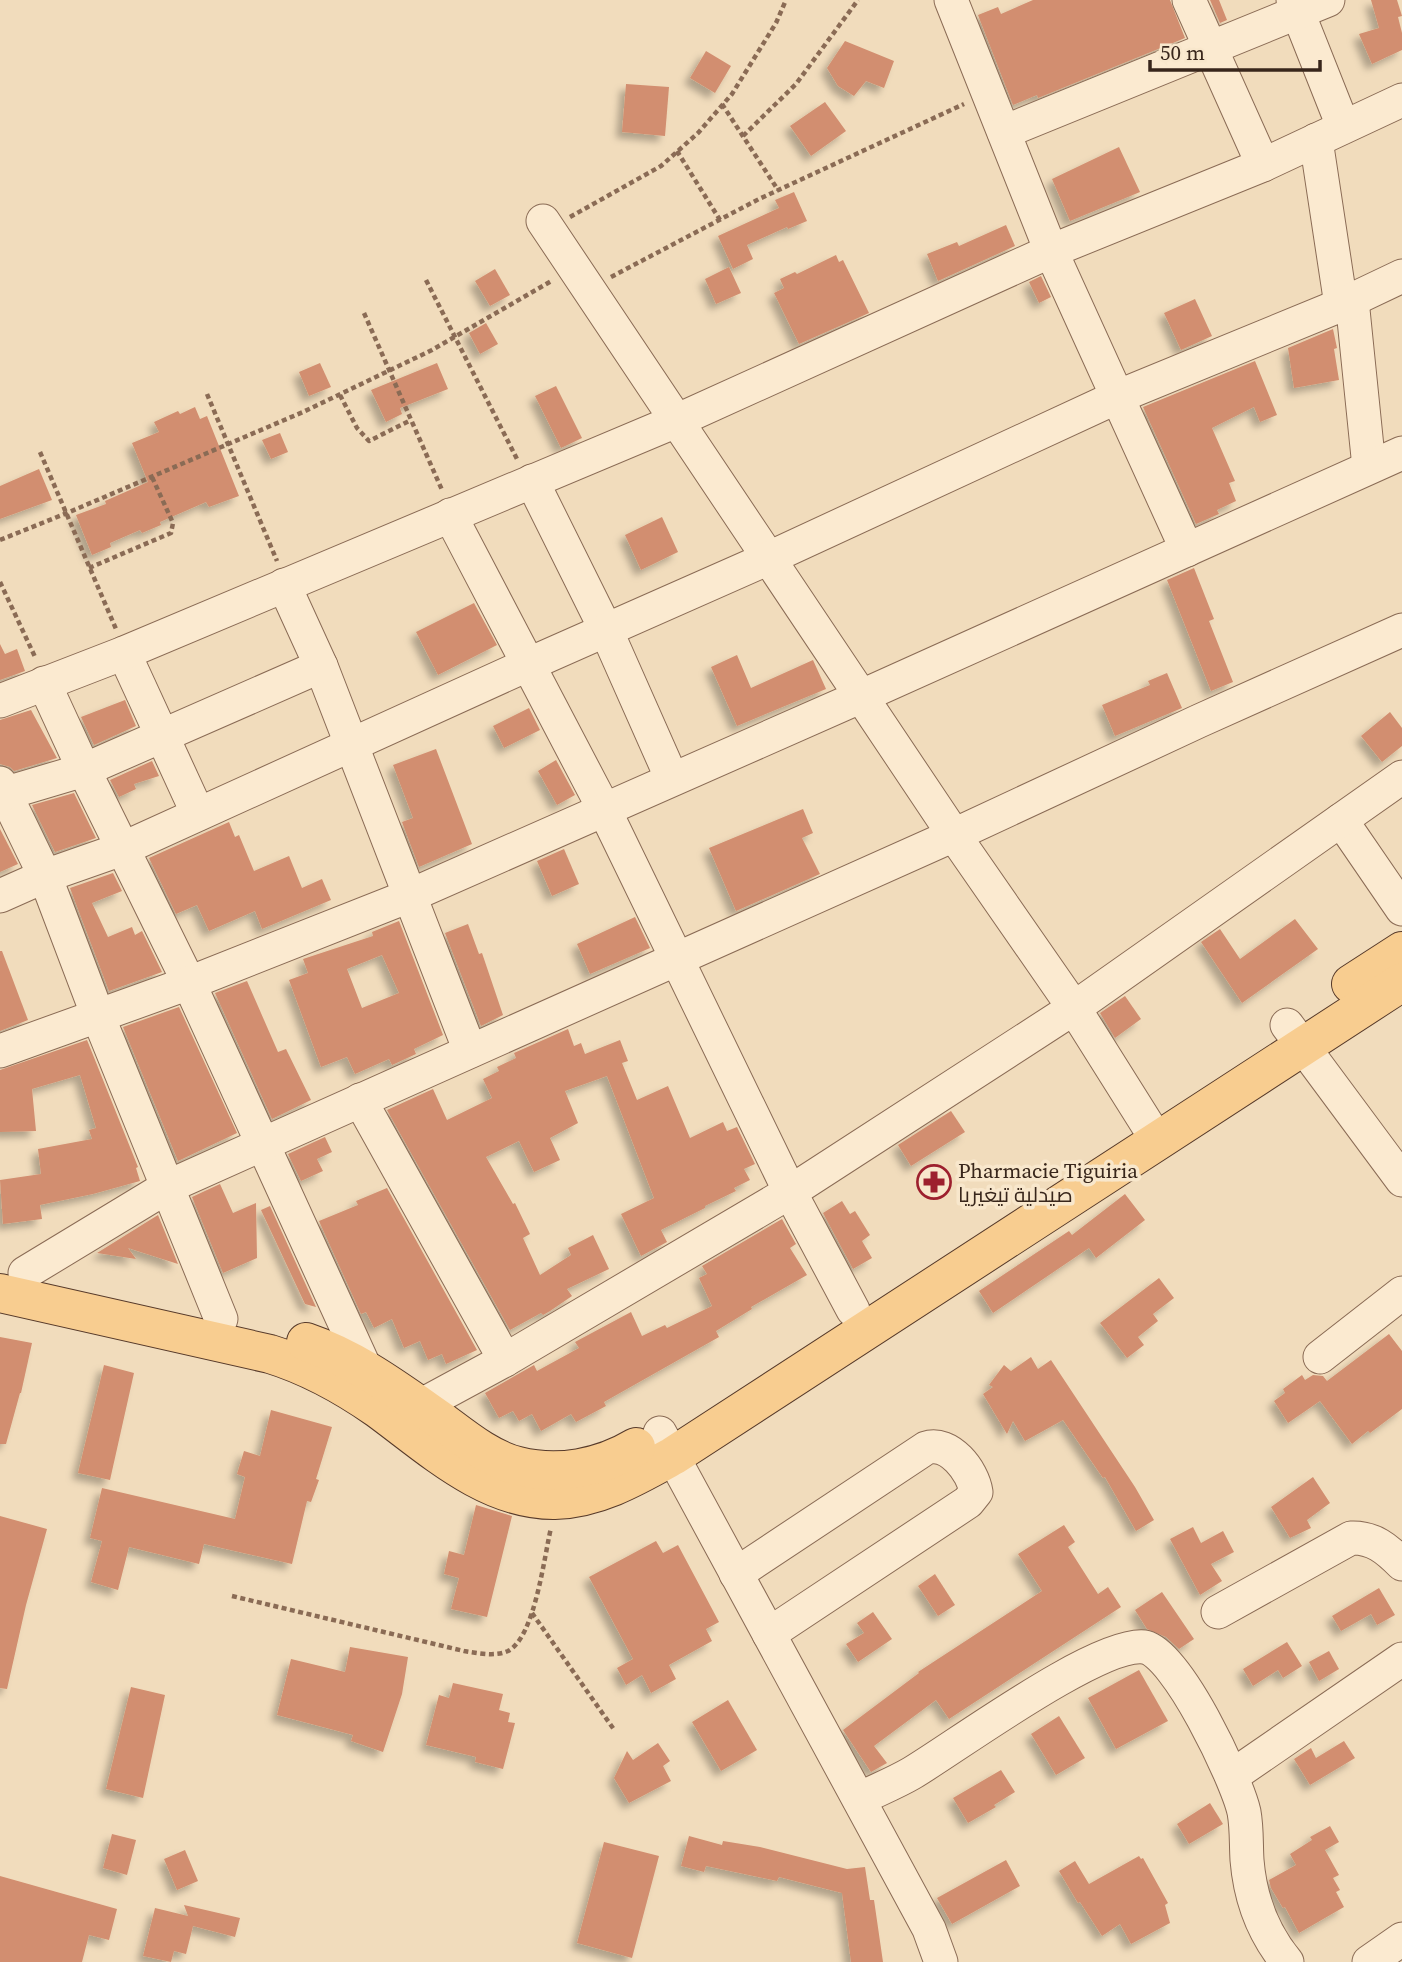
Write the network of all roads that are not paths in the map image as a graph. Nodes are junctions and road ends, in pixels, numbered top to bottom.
1 (1189, 0) edge
2 (1328, 0) edge
3 (962, 3) edge
4 (1295, 6) edge
5 (1210, 48) junction
6 (1402, 100) edge
7 (1004, 132) junction
8 (1329, 133) junction
9 (1263, 165) junction
10 (545, 225) road end
11 (1051, 251) junction
12 (1402, 276) edge
13 (1347, 302) junction
14 (1117, 397) junction
15 (676, 421) junction
16 (1402, 453) edge
17 (1369, 467) junction
18 (531, 481) junction
19 (452, 514) junction
20 (1187, 550) junction
21 (769, 558) junction
22 (286, 585) junction
23 (606, 630) junction
24 (1402, 630) edge
25 (125, 652) junction
26 (527, 664) junction
27 (321, 666) junction
28 (46, 683) junction
29 (862, 696) junction
30 (0, 701) edge
31 (161, 735) junction
32 (351, 746) junction
33 (84, 770) junction
34 (1402, 777) edge
35 (672, 779) junction
36 (2, 790) edge
37 (604, 809) junction
38 (198, 814) junction
39 (1341, 820) junction
40 (954, 835) junction
41 (122, 849) junction
42 (45, 876) junction
43 (409, 895) junction
44 (0, 896) edge
45 (1402, 909) edge
46 (1402, 951) edge
47 (676, 958) junction
48 (1402, 982) edge
49 (189, 983) junction
50 (1074, 1008) junction
51 (98, 1016) junction
52 (1295, 1036) junction
53 (0, 1051) edge
54 (470, 1051) junction
55 (359, 1100) junction
56 (1151, 1130) junction
57 (264, 1145) junction
58 (1402, 1180) edge
59 (167, 1187) junction
60 (790, 1192) junction
61 (8, 1278) edge
62 (1402, 1293) edge
63 (853, 1310) junction
64 (221, 1319) junction
65 (1320, 1357) dead end
66 (505, 1360) junction
67 (366, 1370) junction
68 (420, 1406) junction
69 (667, 1444) junction
70 (1402, 1564) edge
71 (736, 1574) junction
72 (1218, 1612) dead end
73 (769, 1634) junction
74 (1402, 1659) edge
75 (1232, 1776) junction
76 (859, 1798) junction
77 (1402, 1939) edge
78 (941, 1962) edge
79 (1287, 1962) edge
80 (1369, 1962) edge

1 - 5 street
2 - 4 street
3 - 7 street
4 - 5 street
4 - 8 street
5 - 7 street
5 - 9 street
6 - 8 street
7 - 11 street
8 - 9 street
8 - 13 street
9 - 11 street
10 - 15 street
11 - 14 street
11 - 15 street
12 - 13 street
13 - 14 street
13 - 17 street
14 - 20 street
14 - 21 street
15 - 18 street
15 - 21 street
16 - 17 street
17 - 20 street
18 - 19 street
18 - 23 street
19 - 22 street
19 - 26 street
20 - 29 street
21 - 23 street
21 - 29 street
22 - 25 street
22 - 27 street
23 - 26 street
23 - 35 street
24 - 40 street
25 - 28 street
25 - 31 street
26 - 32 street
26 - 37 street
27 - 31 street
27 - 32 street
28 - 30 street
28 - 33 street
29 - 35 street
29 - 40 street
31 - 33 street
31 - 38 street
32 - 38 street
32 - 43 street
33 - 36 street
33 - 41 street
34 - 39 street
35 - 37 street
36 - 42 street
37 - 43 street
37 - 47 street
38 - 41 street
39 - 45 street
39 - 50 street
40 - 47 street
40 - 50 street
41 - 42 street
41 - 49 street
42 - 44 street
42 - 51 street
43 - 49 street
43 - 54 street
46 - 52 main road
47 - 54 street
47 - 60 street
48 - 52 main road
49 - 51 street
49 - 57 street
50 - 56 street
50 - 60 street
51 - 53 street
51 - 59 street
52 - 56 main road
52 - 58 street
54 - 55 street
55 - 57 street
55 - 66 street
56 - 63 main road
56 - 69 main road
57 - 59 street
57 - 67 street
59 - 61 street
59 - 64 street
60 - 63 street
60 - 66 street
61 - 64 main road
61 - 69 main road
62 - 65 street
63 - 69 main road
64 - 67 main road
66 - 68 street
67 - 68 main road
68 - 69 main road
69 - 71 street
70 - 72 street
71 - 73 street
71 - 73 street
73 - 76 street
74 - 75 street
75 - 76 street
75 - 79 street
76 - 78 street
77 - 80 street

